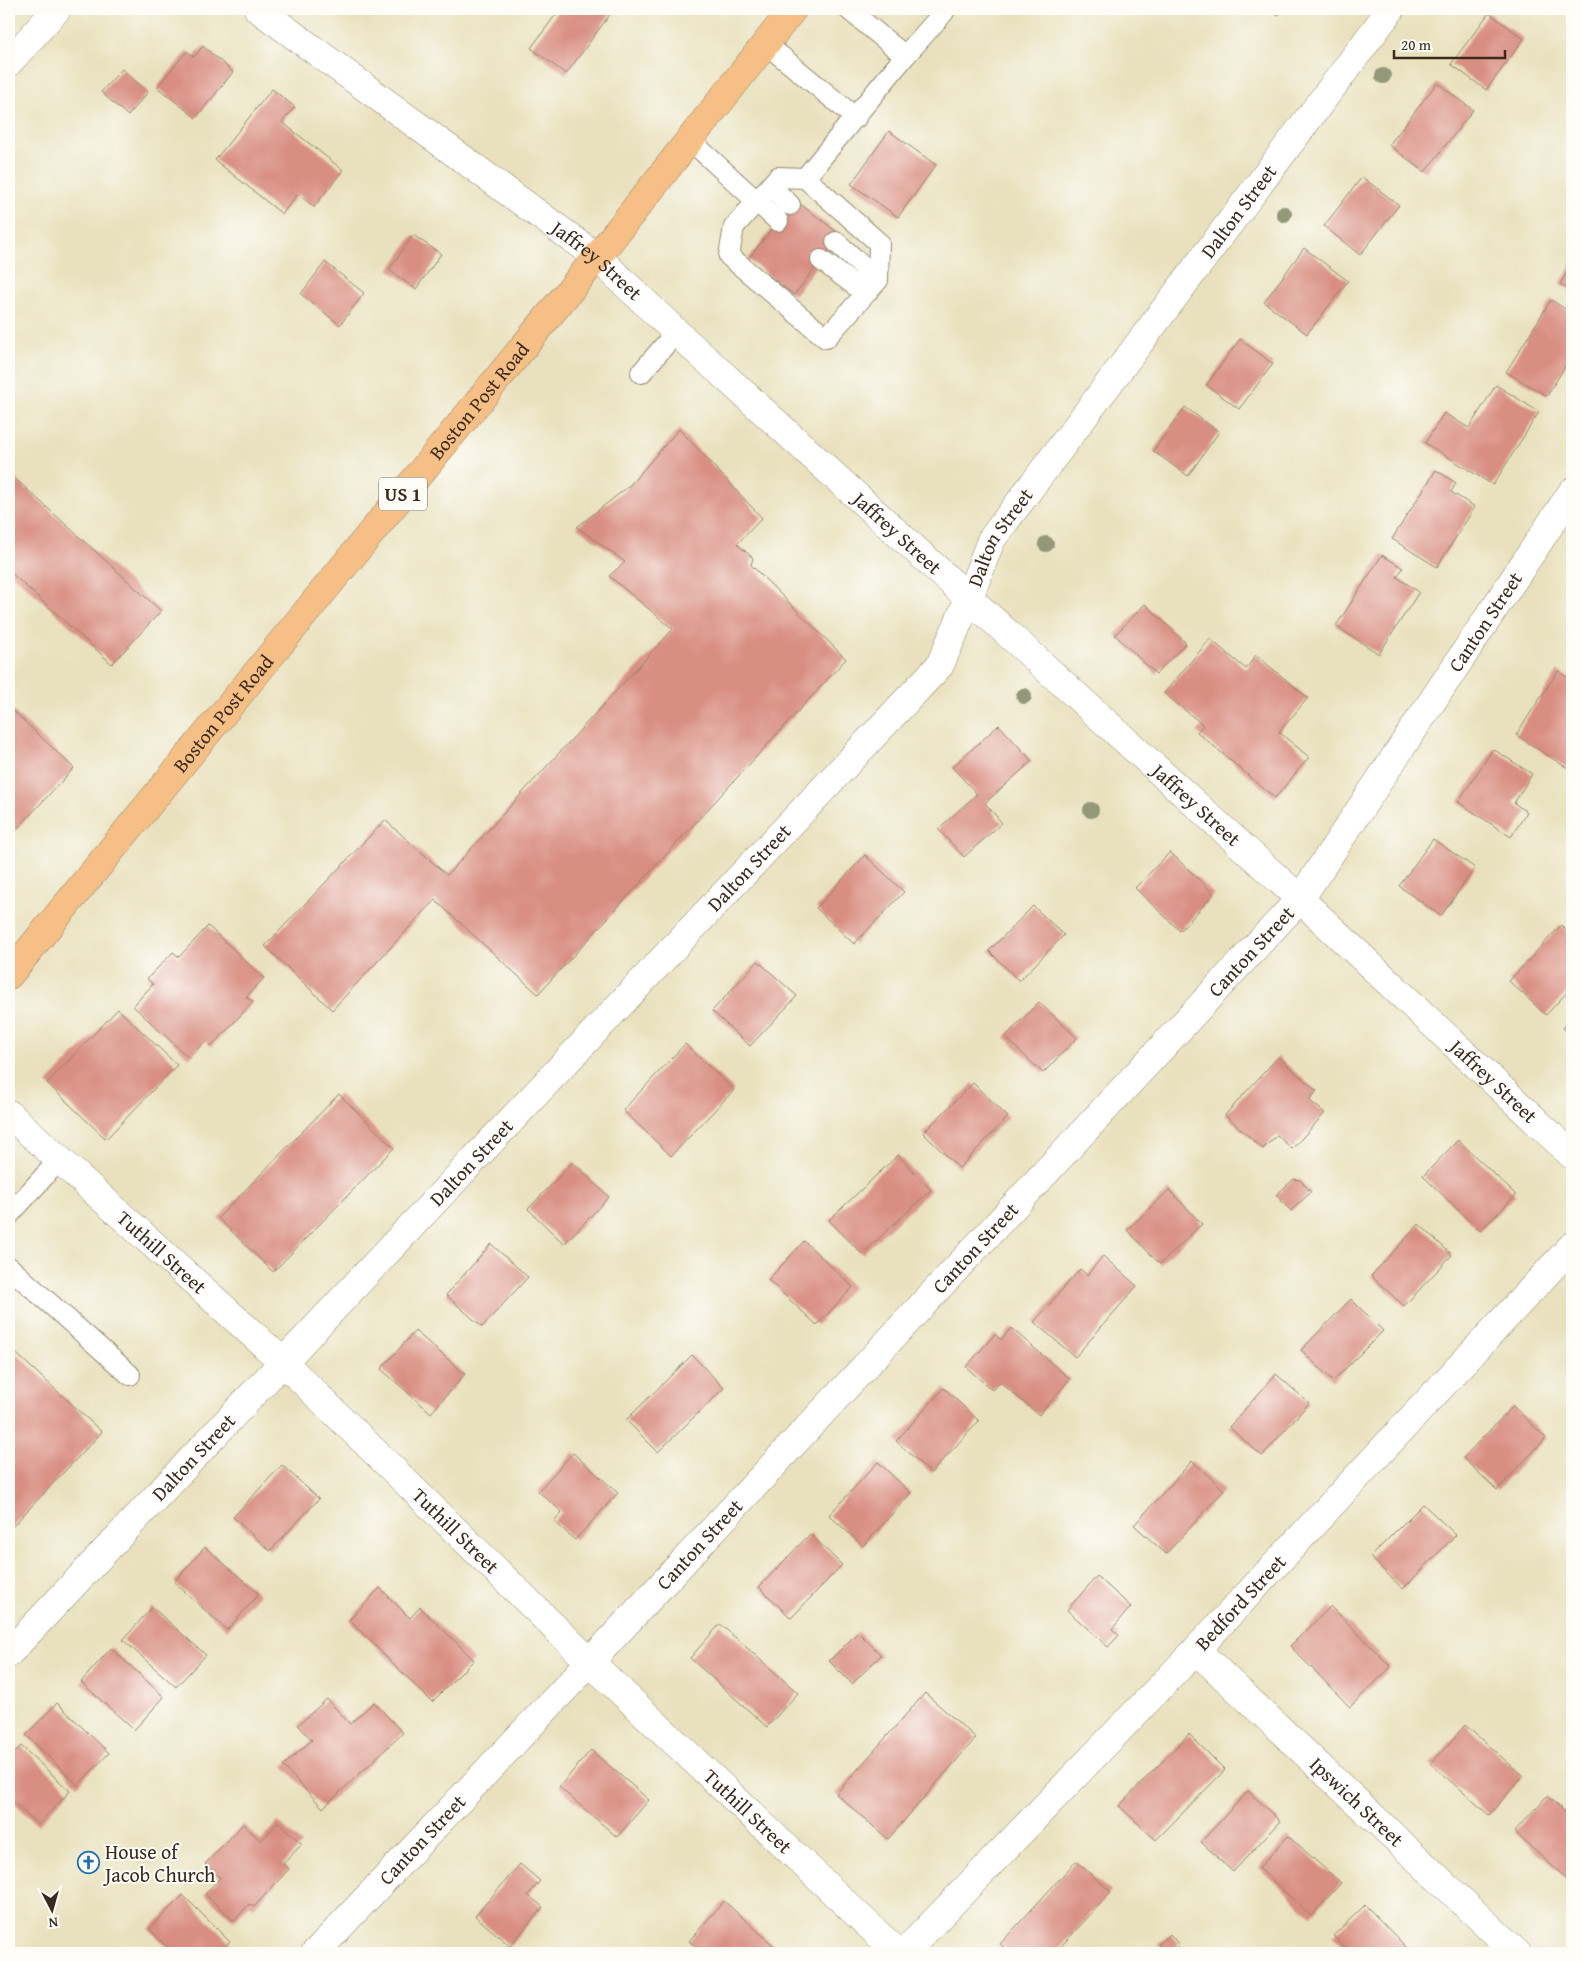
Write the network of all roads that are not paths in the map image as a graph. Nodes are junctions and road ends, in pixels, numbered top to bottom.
1 (57, 9) edge
2 (258, 9) edge
3 (792, 9) edge
4 (848, 9) edge
5 (1391, 9) edge
6 (944, 12) dead end
7 (766, 44) junction
8 (905, 56) junction
9 (9, 62) edge
10 (856, 118) junction
11 (690, 140) junction
12 (805, 178) junction
13 (770, 186) junction
14 (757, 202) junction
15 (790, 205) dead end
16 (778, 221) dead end
17 (836, 242) dead end
18 (597, 257) junction
19 (821, 260) dead end
20 (872, 287) junction
21 (676, 332) junction
22 (641, 373) dead end
23 (1572, 492) edge
24 (969, 598) junction
25 (1300, 899) junction
26 (9, 975) edge
27 (9, 1114) edge
28 (1572, 1155) edge
29 (60, 1160) junction
30 (9, 1215) edge
31 (1572, 1246) edge
32 (9, 1267) edge
33 (282, 1361) junction
34 (130, 1375) dead end
35 (1196, 1650) junction
36 (9, 1653) edge
37 (590, 1662) junction
38 (315, 1953) edge
39 (898, 1953) edge
40 (904, 1953) edge
41 (1517, 1953) edge

1 - 9 street
2 - 18 street, Jaffrey Street
3 - 7 main road, Boston Post Road / US 1
4 - 8 lane
5 - 24 street, Dalton Street
6 - 8 lane
7 - 10 lane
7 - 11 main road, Boston Post Road / US 1
8 - 10 lane
10 - 12 lane
11 - 14 lane
11 - 18 main road, Boston Post Road / US 1
12 - 13 lane
12 - 20 lane
13 - 14 lane
13 - 15 lane
14 - 16 lane
14 - 20 lane
17 - 20 lane
18 - 21 street, Jaffrey Street
18 - 26 main road, Boston Post Road / US 1
19 - 20 lane
21 - 22 lane
21 - 24 street, Jaffrey Street
23 - 25 street, Canton Street
24 - 25 street, Jaffrey Street
24 - 33 street, Dalton Street
25 - 28 street, Jaffrey Street
25 - 37 street, Canton Street
27 - 29 street, Tuthill Street
29 - 30 lane
29 - 33 street, Tuthill Street
31 - 35 street, Bedford Street
32 - 34 lane
33 - 36 street, Dalton Street
33 - 37 street, Tuthill Street
35 - 40 street, Bedford Street
35 - 41 street, Ipswich Street
37 - 38 street, Canton Street
37 - 39 street, Tuthill Street

